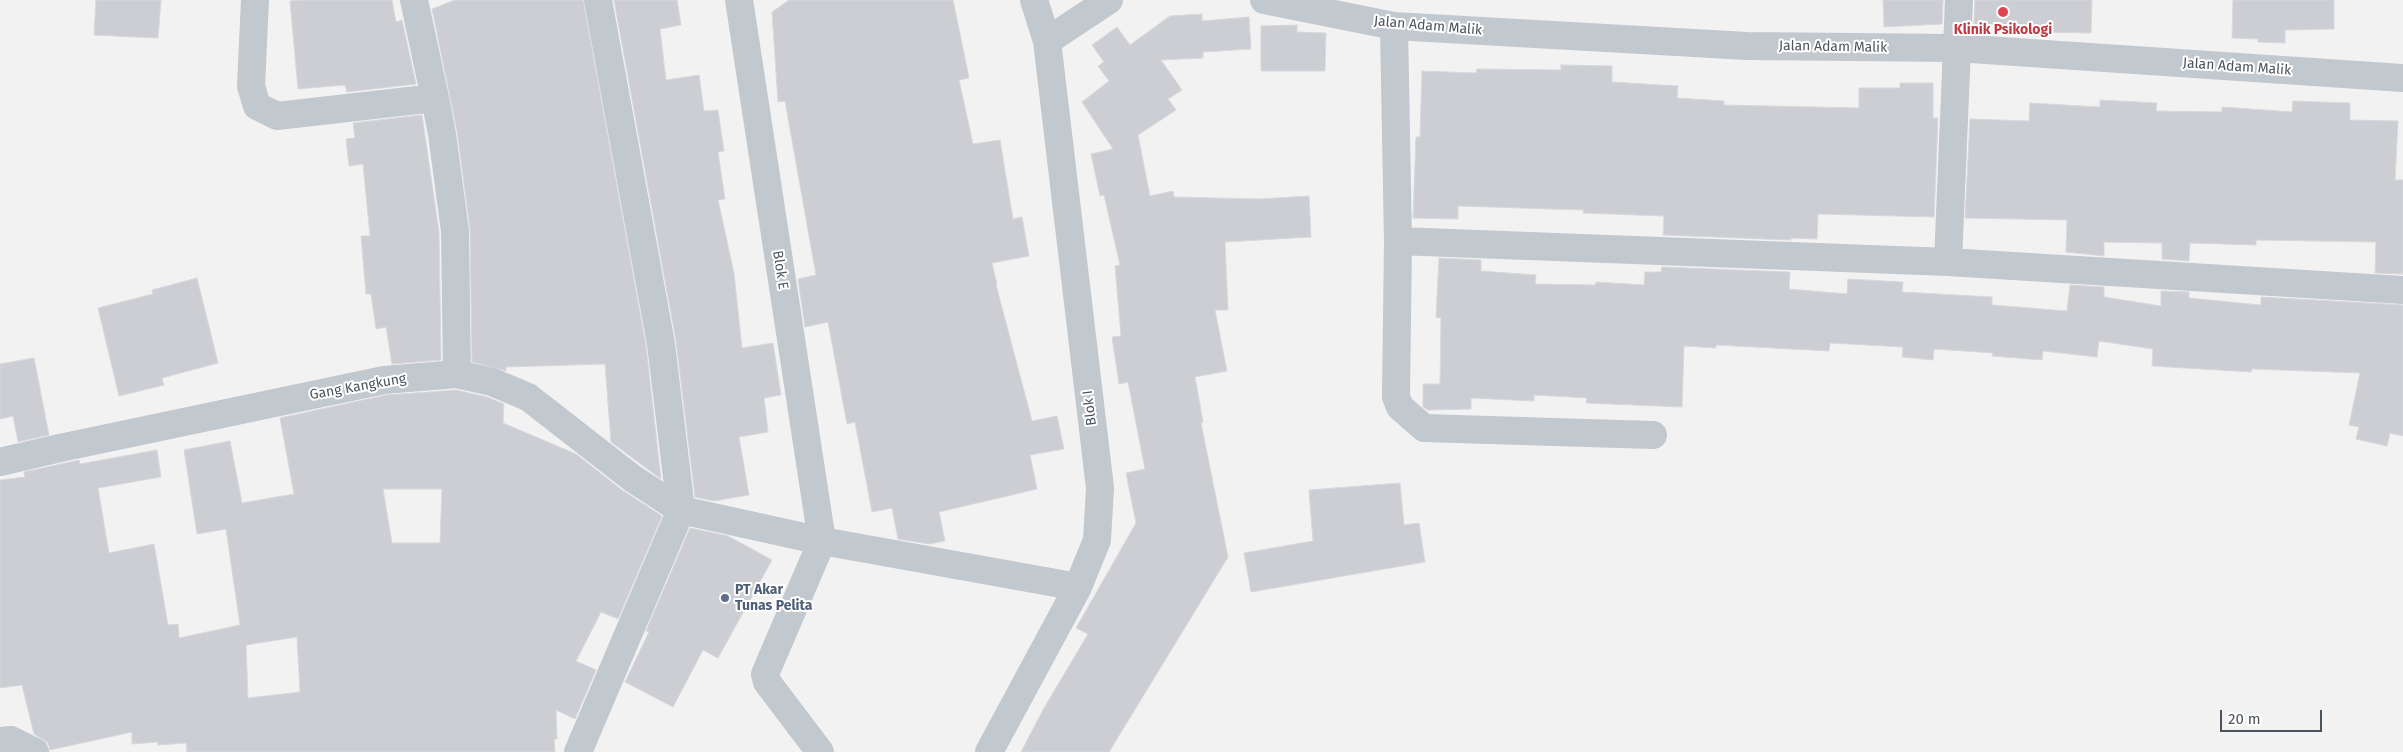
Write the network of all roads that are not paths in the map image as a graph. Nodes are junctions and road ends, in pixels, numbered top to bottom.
1 (255, 0) edge
2 (414, 0) edge
3 (598, 0) edge
4 (739, 0) edge
5 (1034, 0) edge
6 (1109, 0) edge
7 (1264, 0) edge
8 (1959, 0) edge
9 (1394, 26) junction
10 (1047, 40) junction
11 (1956, 48) junction
12 (2403, 78) edge
13 (435, 98) junction
14 (1398, 241) junction
15 (1948, 262) junction
16 (2403, 290) edge
17 (457, 374) junction
18 (1653, 435) dead end
19 (0, 462) edge
20 (681, 510) junction
21 (822, 541) junction
22 (1078, 587) junction
23 (0, 741) edge
24 (35, 752) edge
25 (578, 752) edge
26 (820, 752) edge
27 (989, 752) edge

1 - 13 street
2 - 13 street
3 - 20 street
4 - 21 street, Blok E
5 - 10 street, Blok I
6 - 10 street
7 - 9 street, Jalan Adam Malik
8 - 11 street
9 - 11 street, Jalan Adam Malik
9 - 14 street
10 - 22 street, Blok I
11 - 12 street, Jalan Adam Malik
11 - 15 street
13 - 17 street
14 - 15 street
14 - 18 street
15 - 16 street
17 - 19 street, Gang Kangkung
17 - 20 street, Gang Kangkung
20 - 21 street
20 - 25 street
21 - 22 street
21 - 26 street
22 - 27 street, Blok I
23 - 24 street

